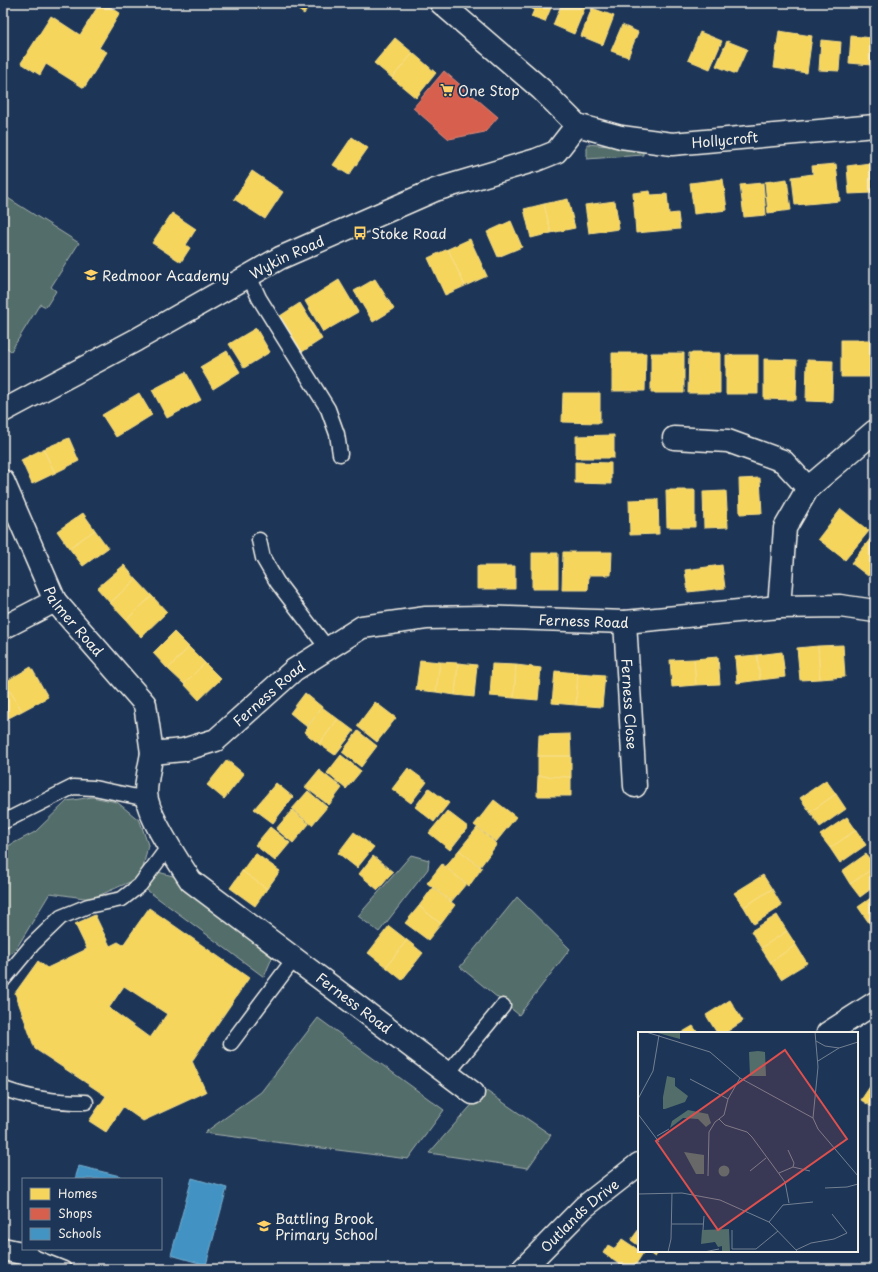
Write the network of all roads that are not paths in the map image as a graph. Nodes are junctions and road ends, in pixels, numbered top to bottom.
1 (441, 3) edge
2 (577, 125) junction
3 (875, 126) edge
4 (249, 276) junction
5 (3, 411) edge
6 (875, 431) edge
7 (674, 438) dead end
8 (340, 454) dead end
9 (3, 481) edge
10 (808, 488) junction
11 (259, 540) dead end
12 (55, 601) junction
13 (779, 607) junction
14 (875, 611) edge
15 (625, 622) junction
16 (3, 628) edge
17 (328, 649) junction
18 (152, 753) junction
19 (635, 786) dead end
20 (148, 799) junction
21 (3, 822) edge
22 (169, 846) junction
23 (294, 959) junction
24 (3, 980) edge
25 (875, 1003) edge
26 (503, 1006) dead end
27 (830, 1032) edge
28 (231, 1043) dead end
29 (447, 1074) junction
30 (3, 1087) edge
31 (473, 1093) dead end
32 (86, 1102) dead end
33 (638, 1165) edge
34 (3, 1249) edge
35 (26, 1254) joint
36 (64, 1269) edge
37 (523, 1269) edge

1 - 2 street
2 - 3 street, Hollycroft
2 - 4 street, Wykin Road
4 - 5 street, Wykin Road
4 - 8 lane
6 - 10 street
7 - 10 street
9 - 12 street, Palmer Road
10 - 13 street
11 - 17 lane
12 - 16 street
12 - 18 street, Palmer Road
13 - 14 street, Ferness Road
13 - 15 street, Ferness Road
15 - 17 street, Ferness Road
15 - 19 street, Ferness Close
17 - 18 street, Ferness Road
18 - 20 street, Ferness Road
20 - 21 lane
20 - 22 street, Ferness Road
22 - 23 street, Ferness Road
22 - 24 lane
23 - 28 lane
23 - 29 street, Ferness Road
25 - 27 street
26 - 29 lane
29 - 31 street, Ferness Road
30 - 32 lane
33 - 37 street, Outlands Drive
34 - 35 street
35 - 36 lane

